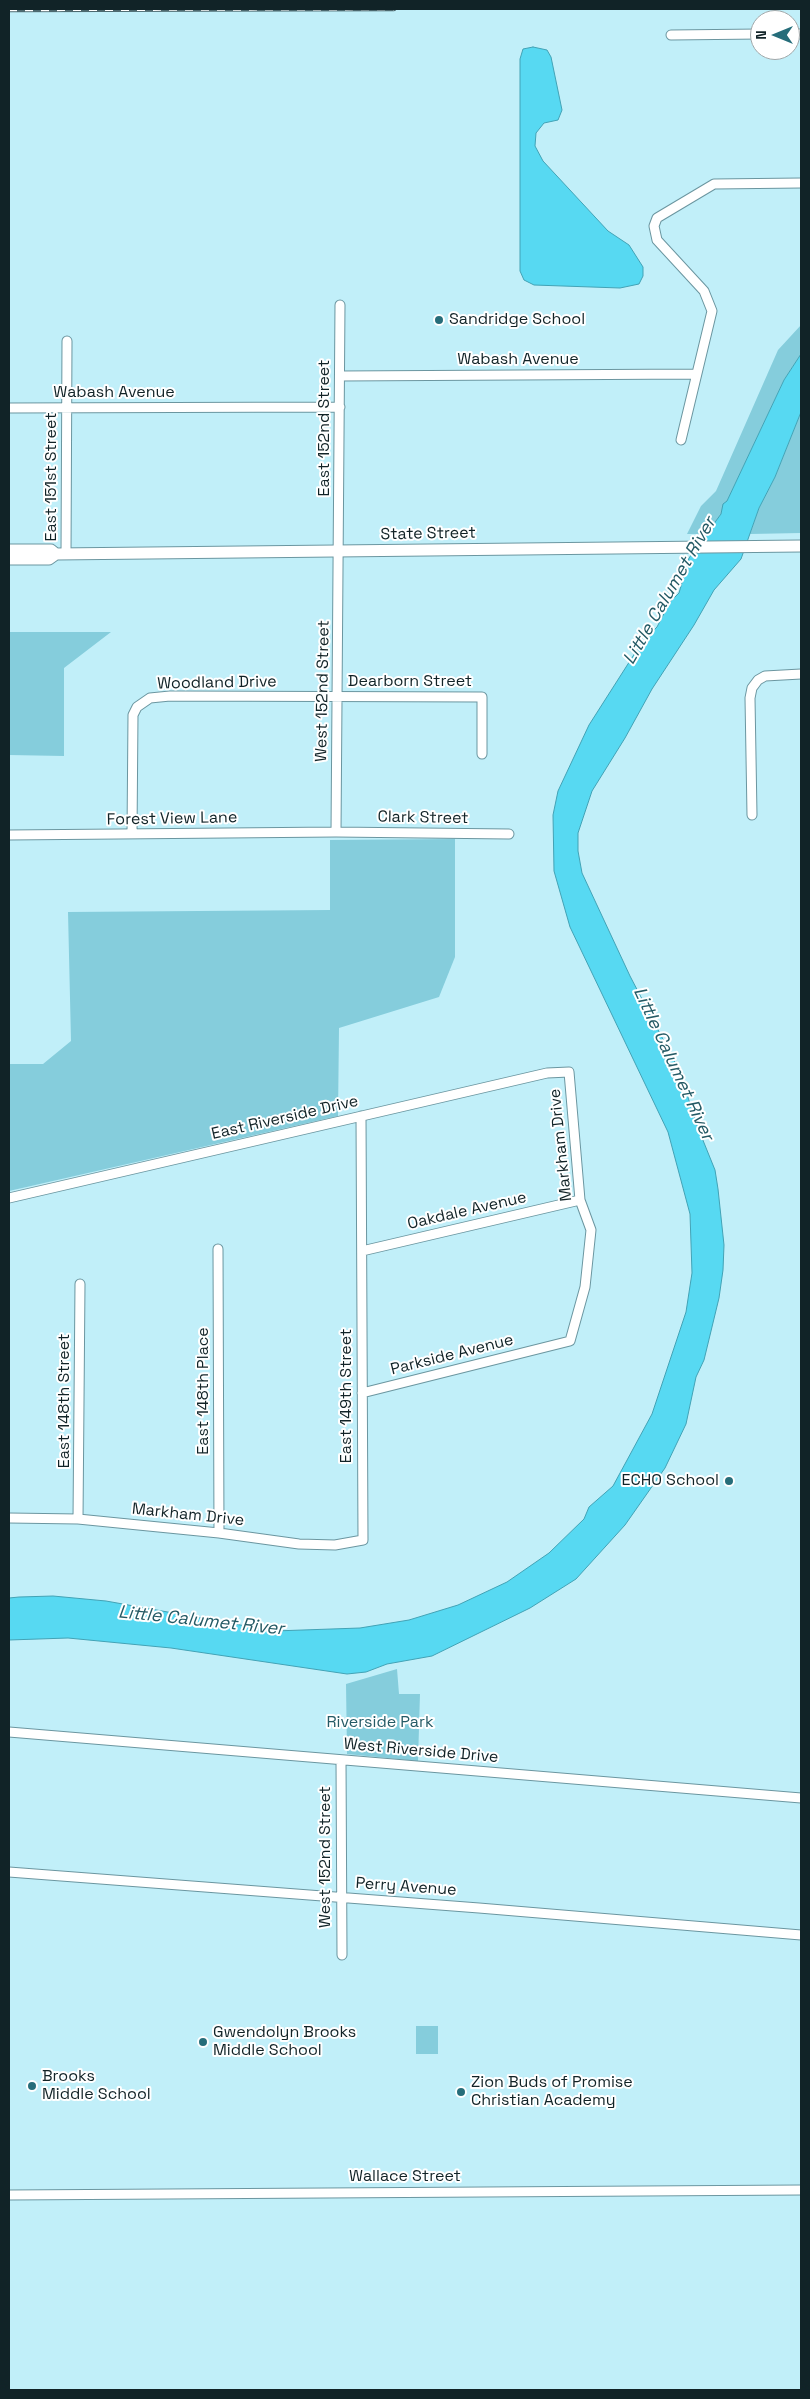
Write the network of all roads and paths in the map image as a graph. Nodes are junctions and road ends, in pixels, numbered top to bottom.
1 (671, 34) dead end
2 (750, 34) edge
3 (801, 183) edge
4 (340, 305) dead end
5 (67, 341) dead end
6 (696, 374) junction
7 (340, 376) junction
8 (340, 407) junction
9 (9, 408) edge
10 (67, 408) junction
11 (681, 440) dead end
12 (801, 546) edge
13 (9, 550) edge
14 (339, 551) junction
15 (61, 554) junction
16 (9, 559) edge
17 (801, 674) edge
18 (338, 698) junction
19 (482, 754) dead end
20 (752, 815) dead end
21 (336, 832) junction
22 (132, 834) junction
23 (509, 834) dead end
24 (9, 835) edge
25 (569, 1072) joint
26 (361, 1116) junction
27 (9, 1198) edge
28 (580, 1200) junction
29 (218, 1249) dead end
30 (362, 1251) junction
31 (80, 1284) dead end
32 (549, 1347) joint
33 (362, 1393) junction
34 (9, 1518) edge
35 (78, 1519) junction
36 (219, 1533) junction
37 (363, 1540) joint
38 (9, 1732) edge
39 (341, 1760) junction
40 (801, 1798) edge
41 (9, 1872) edge
42 (342, 1898) junction
43 (801, 1935) edge
44 (342, 1955) dead end
45 (801, 2190) edge
46 (9, 2195) edge

1 - 2 street
3 - 6 street
4 - 7 street, East 152nd Street
5 - 10 street, East 151st Street
6 - 7 street, Wabash Avenue
6 - 11 street
7 - 8 street, East 152nd Street
8 - 10 street, Wabash Avenue
8 - 14 street, East 152nd Street
9 - 10 street, Wabash Avenue
10 - 15 street, East 151st Street
12 - 14 main road, State Street
13 - 15 main road, State Street
14 - 15 main road, State Street
14 - 18 street, West 152nd Street
15 - 16 main road, State Street
17 - 20 street
18 - 19 street, Dearborn Street
18 - 21 street, West 152nd Street
18 - 22 street, Woodland Drive
21 - 22 street, Forest View Lane
21 - 23 street, Clark Street
22 - 24 street, Forest View Lane
25 - 26 street, East Riverside Drive
25 - 28 street, Markham Drive
26 - 27 street, East Riverside Drive
26 - 30 street
28 - 30 street, Oakdale Avenue
28 - 32 street, Markham Drive
29 - 36 street, East 148th Place
30 - 33 street, East 149th Street
31 - 35 street, East 148th Street
32 - 33 street, Parkside Avenue
33 - 37 street, East 149th Street
34 - 35 street, Markham Drive
35 - 36 street, Markham Drive
36 - 37 street, Markham Drive
38 - 39 street, West Riverside Drive
39 - 40 street, West Riverside Drive
39 - 42 street, West 152nd Street
41 - 42 street, Perry Avenue
42 - 43 street, Perry Avenue
42 - 44 street, West 152nd Street
45 - 46 street, Wallace Street

